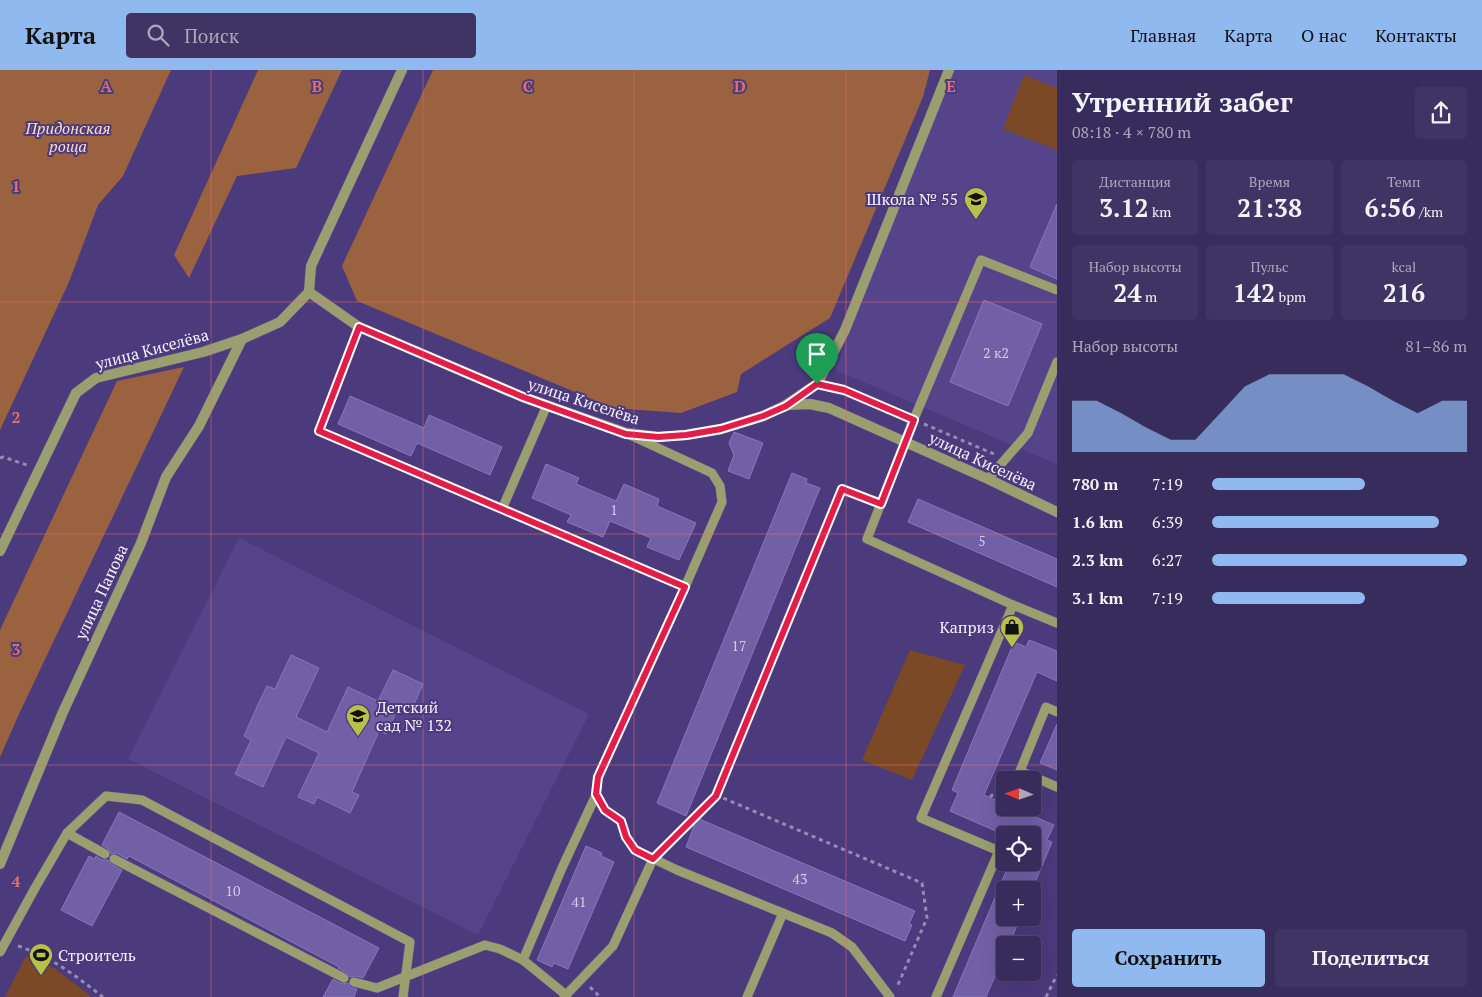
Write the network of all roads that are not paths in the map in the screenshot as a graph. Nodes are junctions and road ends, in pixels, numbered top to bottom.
1 (402, 70) edge
2 (949, 70) edge
3 (1057, 290) edge
4 (309, 292) junction
5 (359, 327) junction
6 (242, 339) junction
7 (1057, 362) edge
8 (547, 405) junction
9 (786, 406) junction
10 (626, 434) junction
11 (905, 442) junction
12 (988, 479) junction
13 (502, 509) junction
14 (1057, 512) edge
15 (0, 551) edge
16 (685, 587) junction
17 (1013, 605) junction
18 (1057, 624) edge
19 (1057, 712) edge
20 (1057, 787) edge
21 (596, 794) junction
22 (67, 833) junction
23 (105, 854) dead end
24 (114, 859) dead end
25 (653, 859) junction
26 (0, 864) edge
27 (783, 913) junction
28 (0, 952) edge
29 (523, 960) junction
30 (405, 977) junction
31 (344, 978) dead end
32 (354, 982) dead end
33 (565, 996) edge
34 (403, 997) edge
35 (748, 997) edge
36 (890, 997) edge
37 (936, 997) edge

1 - 4 street
2 - 9 street
3 - 11 lane
4 - 5 street, улица Киселёва
4 - 6 street, улица Киселёва
5 - 8 street, улица Киселёва
5 - 13 lane
6 - 15 street, улица Киселёва
6 - 26 street, улица Папова
7 - 12 lane
8 - 10 street, улица Киселёва
8 - 13 lane
9 - 10 street, улица Киселёва
9 - 11 street, улица Киселёва
10 - 16 lane
11 - 12 street, улица Киселёва
11 - 17 lane
12 - 14 street, улица Киселёва
13 - 16 lane
16 - 21 lane
17 - 18 lane
17 - 37 lane
19 - 20 lane
21 - 25 lane
21 - 29 lane
22 - 23 lane
22 - 28 lane
22 - 30 lane
24 - 31 lane
25 - 27 lane
25 - 33 lane
27 - 35 lane
27 - 36 lane
29 - 30 lane
29 - 33 lane
30 - 32 lane
30 - 34 lane

